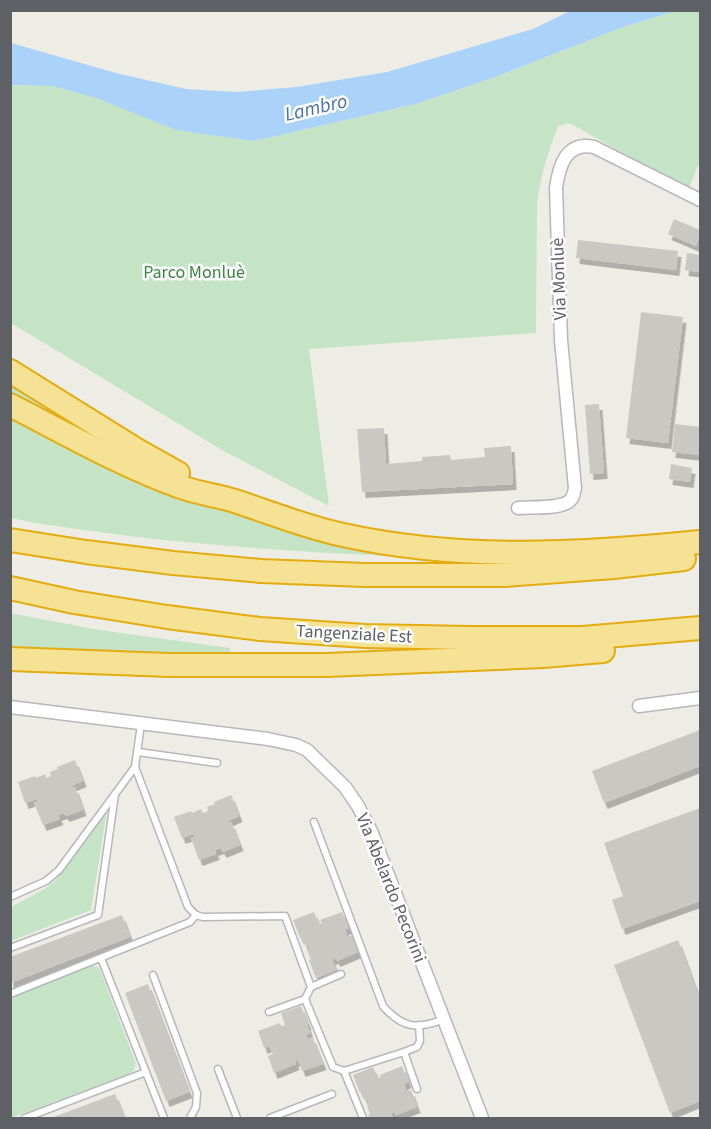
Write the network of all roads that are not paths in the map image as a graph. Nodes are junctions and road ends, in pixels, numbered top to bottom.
1 (700, 200) edge
2 (10, 371) edge
3 (10, 405) edge
4 (233, 501) junction
5 (518, 508) dead end
6 (10, 540) edge
7 (700, 542) edge
8 (700, 557) edge
9 (10, 588) edge
10 (700, 628) edge
11 (700, 643) edge
12 (10, 659) edge
13 (700, 698) edge
14 (639, 706) dead end
15 (10, 707) edge
16 (141, 723) junction
17 (138, 752) junction
18 (217, 763) dead end
19 (135, 767) junction
20 (115, 793) junction
21 (314, 822) dead end
22 (10, 897) edge
23 (196, 915) junction
24 (10, 948) edge
25 (101, 958) junction
26 (341, 974) dead end
27 (153, 975) dead end
28 (311, 987) junction
29 (10, 994) edge
30 (305, 999) junction
31 (269, 1012) dead end
32 (444, 1019) junction
33 (420, 1025) junction
34 (404, 1052) junction
35 (218, 1069) dead end
36 (344, 1071) junction
37 (146, 1072) junction
38 (417, 1089) dead end
39 (332, 1094) dead end
40 (25, 1119) edge
41 (164, 1119) edge
42 (190, 1119) edge
43 (237, 1119) edge
44 (270, 1119) edge
45 (363, 1119) edge
46 (482, 1119) edge

1 - 5 street, Via Monluè
2 - 4 highway
3 - 4 highway
4 - 7 highway
6 - 8 highway
9 - 10 highway, Tangenziale Est
11 - 12 highway
13 - 14 street
15 - 16 street, Via Abelardo Pecorini
16 - 17 lane
16 - 32 street, Via Abelardo Pecorini
17 - 18 lane
17 - 19 lane
19 - 20 lane
19 - 23 lane
20 - 22 lane
20 - 24 lane
21 - 33 lane
23 - 25 lane
23 - 28 lane
25 - 29 lane
25 - 37 lane
26 - 28 lane
27 - 42 lane
28 - 30 lane
30 - 31 lane
30 - 36 lane
32 - 33 lane
32 - 46 street, Via Abelardo Pecorini
33 - 34 lane
34 - 36 lane
34 - 38 lane
35 - 43 lane
36 - 45 lane
37 - 40 lane
37 - 41 lane
39 - 44 lane

